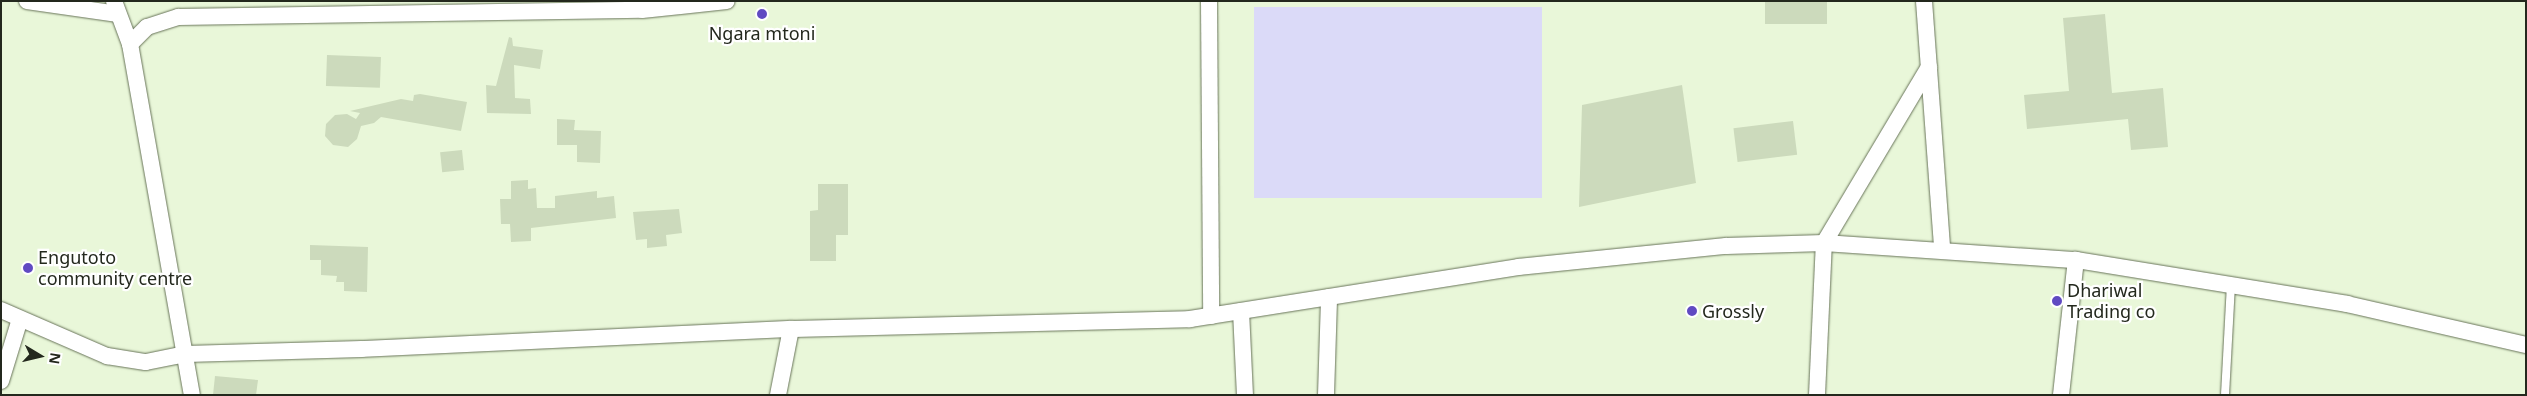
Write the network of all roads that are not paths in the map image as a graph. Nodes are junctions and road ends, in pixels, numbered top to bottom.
1 (27, 1) edge
2 (727, 1) edge
3 (1209, 1) edge
4 (1924, 1) edge
5 (421, 7) edge
6 (116, 8) edge
7 (130, 44) junction
8 (1928, 67) junction
9 (1824, 243) junction
10 (1942, 249) junction
11 (2076, 260) junction
12 (2232, 284) junction
13 (1329, 298) junction
14 (1, 310) edge
15 (1240, 311) junction
16 (1212, 316) junction
17 (20, 319) junction
18 (791, 329) junction
19 (2524, 344) edge
20 (186, 354) junction
21 (1, 381) edge
22 (192, 395) edge
23 (778, 395) edge
24 (1246, 395) edge
25 (1326, 395) edge
26 (1817, 395) edge
27 (2062, 395) edge
28 (2225, 395) edge

1 - 6 street
2 - 5 street
3 - 16 street
4 - 8 street
5 - 7 street
6 - 7 street
7 - 20 street
8 - 9 street
8 - 10 street
9 - 10 street
9 - 13 street
9 - 26 street
10 - 11 street
11 - 12 street
11 - 27 street
12 - 19 street
12 - 28 lane
13 - 15 street
13 - 25 street
14 - 17 street
15 - 16 street
15 - 24 street
16 - 18 street
17 - 20 street
17 - 21 street
18 - 20 street
18 - 23 street
20 - 22 street

